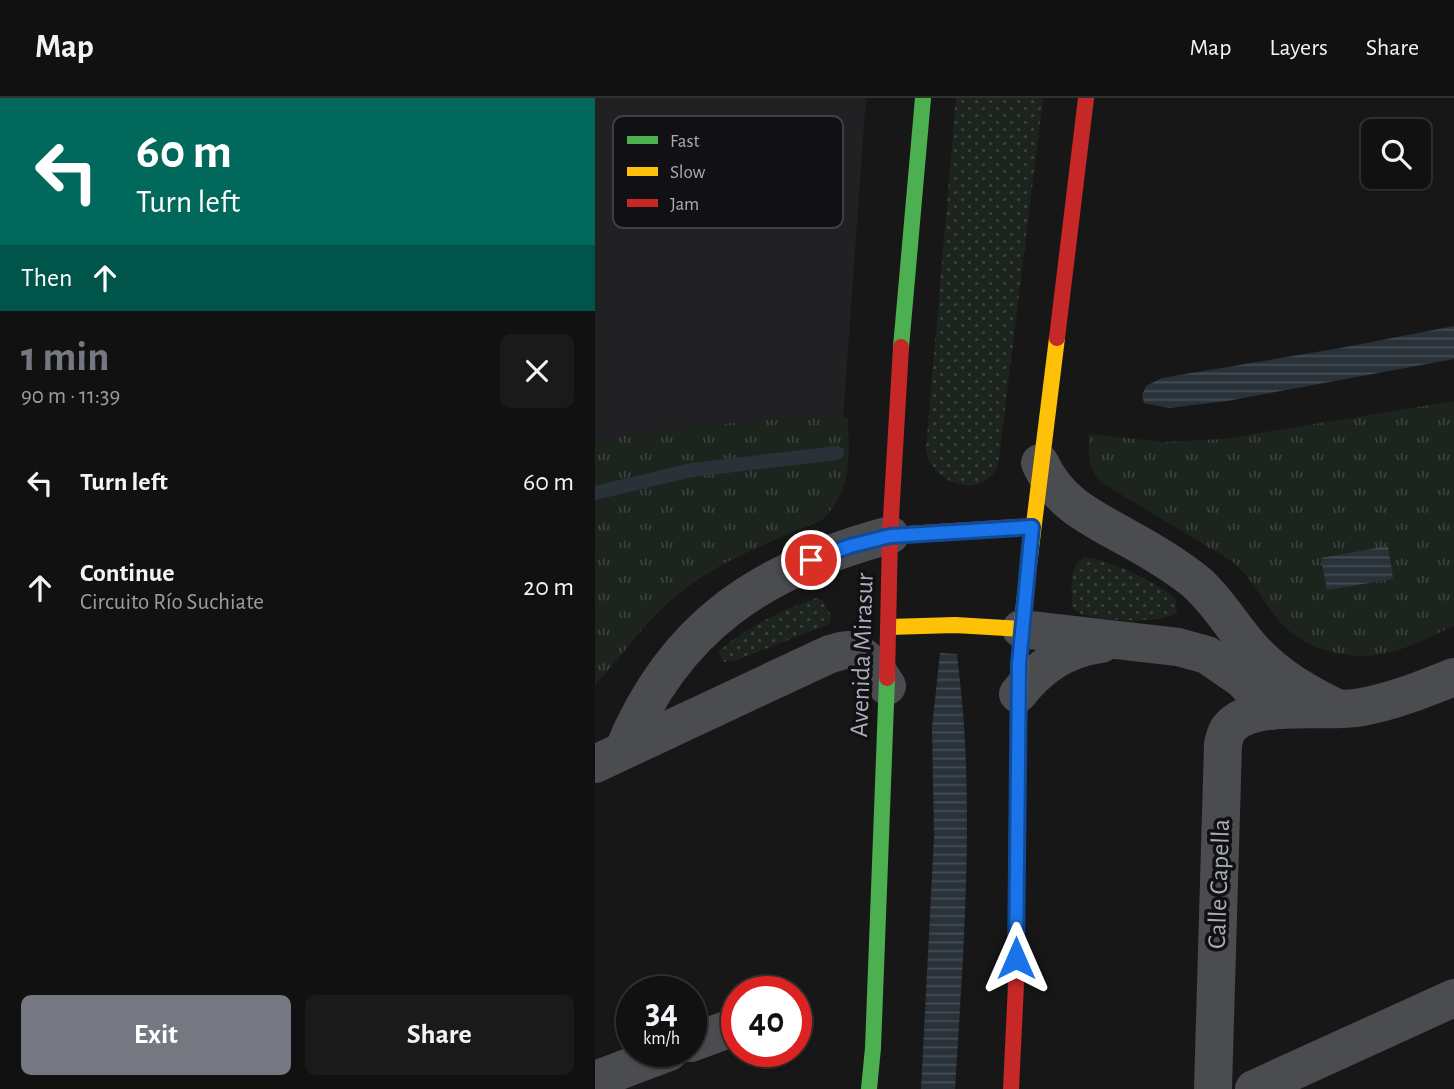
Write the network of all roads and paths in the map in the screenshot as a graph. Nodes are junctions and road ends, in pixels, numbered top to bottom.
1 (923, 98) edge
2 (1086, 98) edge
3 (1040, 463) junction
4 (1032, 527) junction
5 (1109, 528) junction
6 (890, 536) junction
7 (889, 626) junction
8 (1021, 629) junction
9 (1117, 641) junction
10 (830, 654) junction
11 (1454, 677) edge
12 (887, 686) junction
13 (1018, 694) junction
14 (1341, 710) junction
15 (1272, 711) junction
16 (609, 758) edge
17 (1454, 998) edge
18 (629, 1067) edge
19 (595, 1080) edge
20 (869, 1089) edge
21 (1011, 1089) edge
22 (1213, 1089) edge
23 (1254, 1089) edge

1 - 6 street, Avenida Mirasur
2 - 3 street
3 - 4 street
3 - 5 street
4 - 5 street
4 - 6 street
4 - 8 street
5 - 14 street
6 - 7 street, Avenida Mirasur
6 - 16 street
7 - 8 street
7 - 10 street
7 - 12 street, Avenida Mirasur
8 - 9 street
8 - 13 street
9 - 13 street
9 - 15 street
10 - 12 street
10 - 16 street
11 - 14 street, Calle Capella
12 - 20 street, Avenida Mirasur
13 - 21 street
14 - 15 street, Calle Capella
15 - 22 street, Calle Capella
17 - 23 street
18 - 19 street

